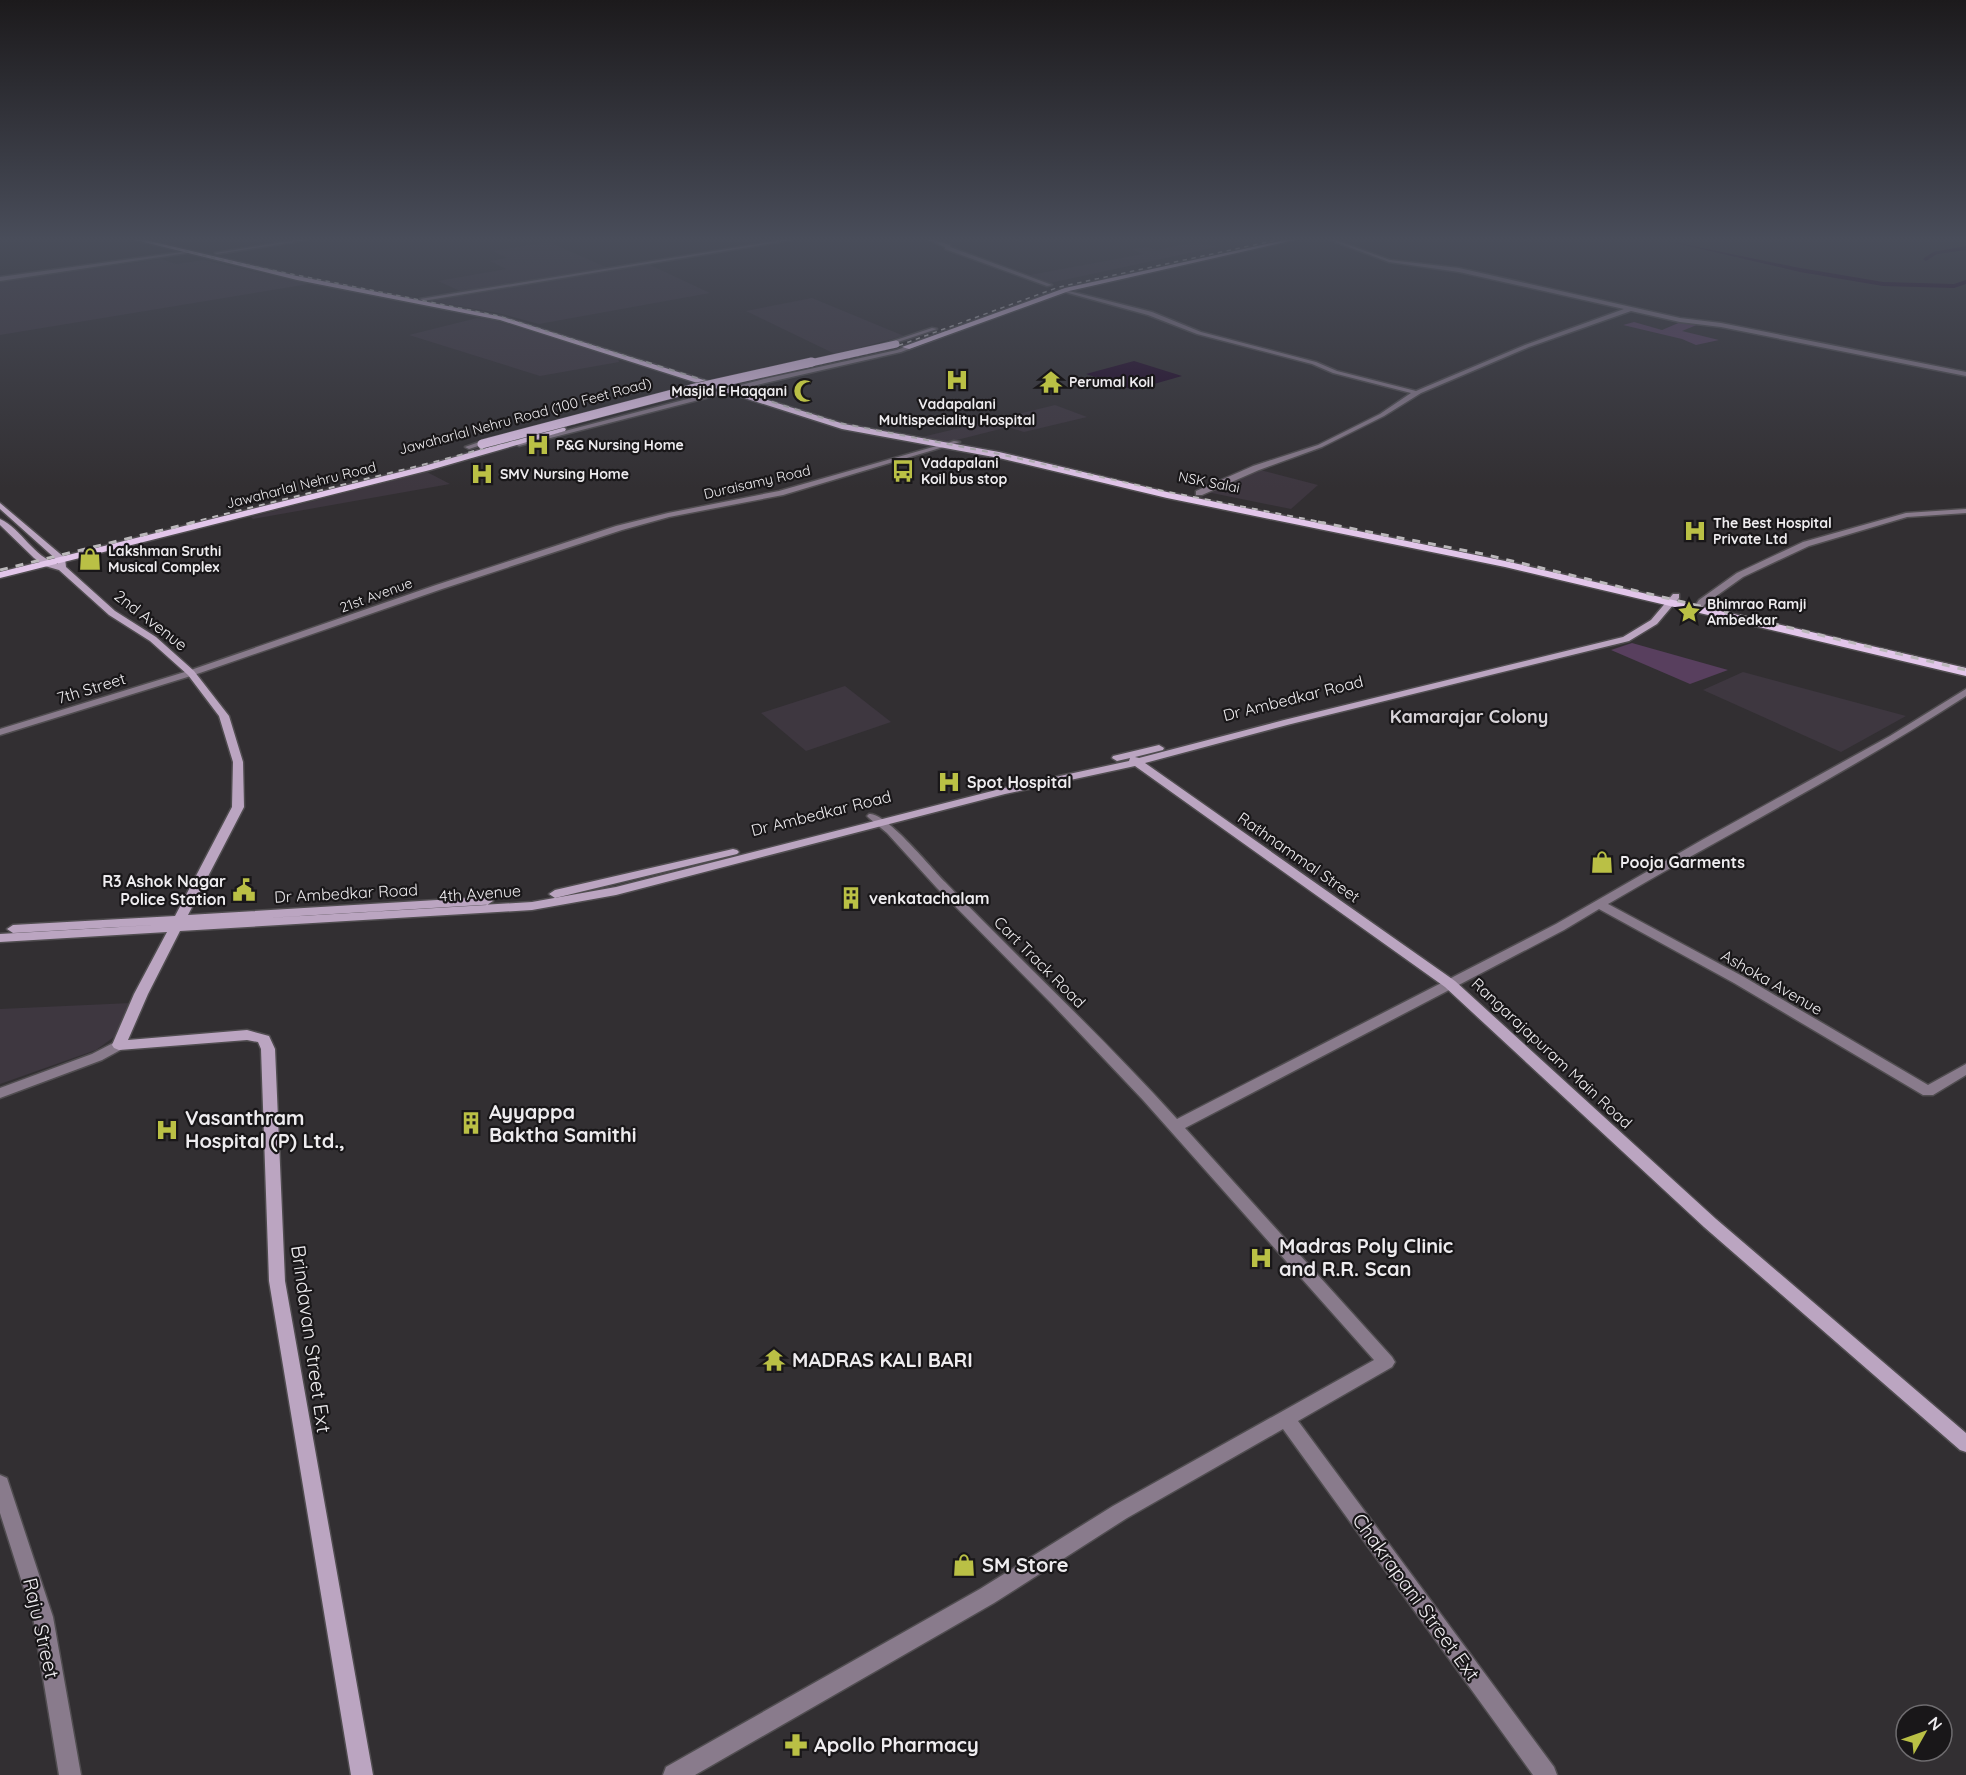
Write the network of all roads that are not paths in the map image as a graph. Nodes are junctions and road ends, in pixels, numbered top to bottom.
1 (518, 323) edge
2 (524, 323) edge
3 (957, 323) edge
4 (975, 323) edge
5 (1177, 323) edge
6 (1591, 323) edge
7 (1702, 323) edge
8 (933, 333) junction
9 (948, 333) junction
10 (580, 341) junction
11 (620, 354) junction
12 (749, 373) junction
13 (1966, 374) edge
14 (713, 381) junction
15 (764, 381) junction
16 (703, 383) junction
17 (732, 389) junction
18 (1418, 393) junction
19 (636, 401) junction
20 (654, 409) junction
21 (952, 444) junction
22 (469, 447) junction
23 (481, 448) junction
24 (1158, 486) junction
25 (1149, 491) junction
26 (1199, 493) junction
27 (0, 505) edge
28 (1966, 511) edge
29 (0, 521) edge
30 (570, 544) joint
31 (52, 552) junction
32 (37, 556) junction
33 (48, 564) junction
34 (62, 564) junction
35 (0, 565) edge
36 (0, 575) edge
37 (1583, 578) junction
38 (1674, 600) junction
39 (1699, 606) junction
40 (1635, 632) junction
41 (1966, 664) edge
42 (1966, 672) edge
43 (191, 673) junction
44 (1966, 692) edge
45 (0, 732) edge
46 (1133, 759) junction
47 (877, 819) junction
48 (1599, 904) junction
49 (180, 922) junction
50 (0, 929) edge
51 (0, 938) edge
52 (1450, 984) junction
53 (119, 1045) junction
54 (1966, 1069) edge
55 (0, 1093) edge
56 (1176, 1126) junction
57 (1287, 1420) junction
58 (1966, 1444) edge
59 (0, 1484) edge
60 (70, 1775) edge
61 (362, 1775) edge
62 (674, 1775) edge
63 (1546, 1775) edge

1 - 10 main road
2 - 10 main road
3 - 8 main road, Jawaharlal Nehru Road (100 Feet Road)
4 - 9 main road
5 - 18 street
6 - 18 street
7 - 13 street
8 - 9 main road
8 - 12 street, Jawaharlal Nehru Road (100 Feet Road)
8 - 23 main road, bridge
8 - 23 main road
9 - 15 street
10 - 11 main road
11 - 14 main road
11 - 16 main road
12 - 14 street, Jawaharlal Nehru Road (100 Feet Road)
12 - 15 street
14 - 16 street, Jawaharlal Nehru Road (100 Feet Road)
14 - 17 main road
15 - 17 street
16 - 17 main road
16 - 19 street, Jawaharlal Nehru Road (100 Feet Road)
17 - 20 street, Jawaharlal Nehru Road
17 - 21 main road
18 - 26 street
19 - 20 street
19 - 22 street, Jawaharlal Nehru Road (100 Feet Road)
20 - 23 street, Jawaharlal Nehru Road
21 - 24 main road, NSK Salai
21 - 25 main road
21 - 30 street, Duraisamy Road
22 - 23 main road
22 - 31 main road, Jawaharlal Nehru Road (100 Feet Road)
23 - 34 main road, Jawaharlal Nehru Road
24 - 25 main road
24 - 26 main road, NSK Salai
25 - 37 main road
26 - 37 main road, NSK Salai
27 - 31 main road, 2nd Avenue
28 - 39 street
29 - 32 main road
30 - 43 street, 21st Avenue
31 - 32 main road, Jawaharlal Nehru Road (100 Feet Road)
31 - 34 main road, 2nd Avenue
32 - 33 main road
32 - 35 main road, Jawaharlal Nehru Road (100 Feet Road)
33 - 34 main road, Jawaharlal Nehru Road
33 - 36 main road
34 - 43 main road, 2nd Avenue
37 - 38 main road
38 - 39 main road
38 - 40 main road, Dr Ambedkar Road
39 - 41 main road
39 - 42 main road
40 - 46 main road, Dr Ambedkar Road
40 - 46 main road, Dr Ambedkar Road
43 - 45 street, 7th Street
43 - 49 main road, 2nd Avenue
44 - 48 street, Rangarajapuram Main Road
46 - 47 main road, Dr Ambedkar Road
46 - 52 main road, Rathnammal Street
47 - 49 main road, 4th Avenue
47 - 56 street, Cart Track Road
48 - 52 street, Rangarajapuram Main Road
48 - 54 street, Ashoka Avenue
49 - 50 main road
49 - 51 main road, 4th Avenue
49 - 53 main road
52 - 56 street
52 - 58 main road, Rangarajapuram Main Road
53 - 55 street
53 - 61 main road, Brindavan Street Ext
56 - 57 street, Cart Track Road
57 - 62 street
57 - 63 street, Chakrapani Street Ext
59 - 60 street, Raju Street

